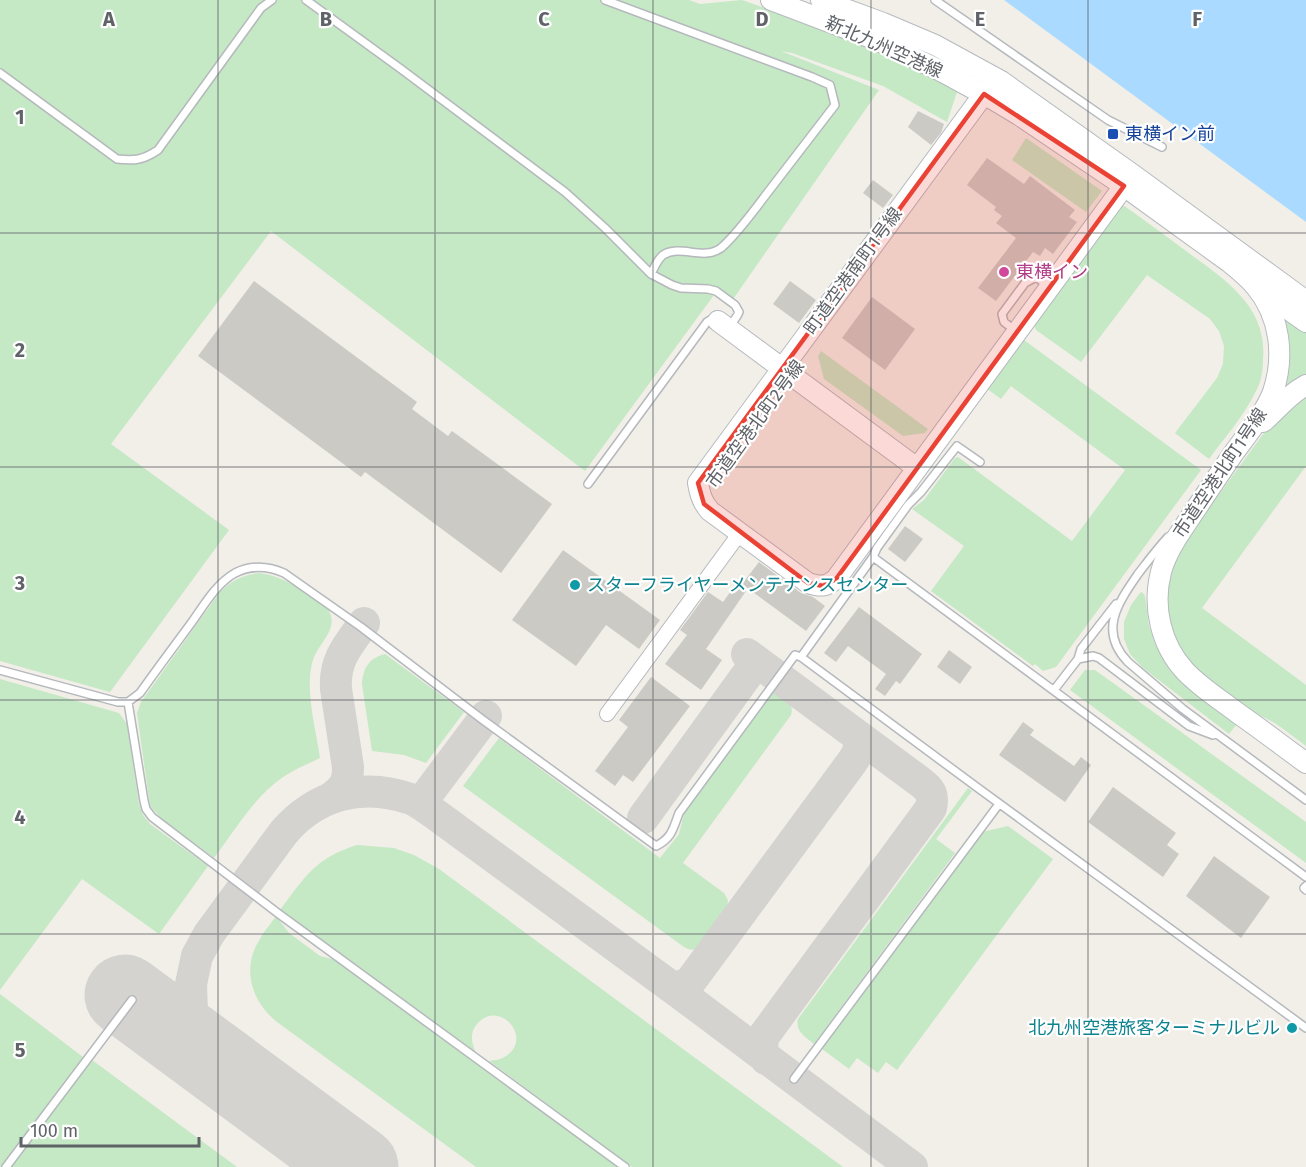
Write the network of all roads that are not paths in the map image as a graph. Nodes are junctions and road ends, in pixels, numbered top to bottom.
1 (272, 0) edge
2 (306, 0) edge
3 (605, 0) edge
4 (771, 0) edge
5 (821, 0) edge
6 (935, 0) edge
7 (0, 73) edge
8 (1001, 81) junction
9 (989, 97) junction
10 (1162, 147) dead end
11 (1128, 180) junction
12 (651, 274) junction
13 (1256, 286) junction
14 (1306, 301) edge
15 (1306, 322) edge
16 (723, 325) junction
17 (787, 372) junction
18 (1306, 385) edge
19 (1245, 437) junction
20 (980, 462) dead end
21 (917, 468) junction
22 (588, 484) dead end
23 (1195, 510) junction
24 (740, 533) junction
25 (873, 557) junction
26 (1122, 598) junction
27 (801, 657) junction
28 (1078, 659) junction
29 (0, 669) edge
30 (1054, 690) junction
31 (128, 702) junction
32 (607, 714) dead end
33 (1242, 716) junction
34 (1274, 728) dead end
35 (1223, 739) junction
36 (1306, 763) edge
37 (1306, 800) edge
38 (999, 804) junction
39 (1306, 877) edge
40 (132, 1000) dead end
41 (1306, 1028) edge
42 (794, 1079) dead end
43 (6, 1167) edge
44 (625, 1167) edge

1 - 7 lane
2 - 12 lane
3 - 12 lane
4 - 9 street, 新北九州空港線
5 - 8 street, 新北九州空港線
6 - 10 lane
8 - 9 street, 市道空港北町2号線
8 - 11 street, 新北九州空港線
9 - 11 street, 新北九州空港線
9 - 17 street, 市道空港北町2号線
11 - 13 street, 市道空港北町1号線
11 - 14 street
11 - 21 street, 市道空港北町2号線
12 - 16 lane
13 - 15 street
13 - 19 street, 市道空港北町1号線
16 - 17 street
16 - 22 lane
17 - 21 street
17 - 24 street, 市道空港北町2号線
18 - 19 street
19 - 23 street, 市道空港北町1号線
20 - 25 lane
21 - 24 street, 市道空港北町2号線
23 - 26 lane
23 - 33 street, 市道空港北町1号線
24 - 32 street
25 - 27 lane
25 - 30 lane
26 - 28 lane
26 - 35 lane
27 - 31 lane
27 - 38 lane
28 - 30 lane
28 - 35 lane
29 - 31 lane
30 - 39 lane
31 - 44 lane
33 - 34 lane
33 - 36 street, 市道空港北町1号線
35 - 37 lane
38 - 41 lane
38 - 42 lane
40 - 43 lane

